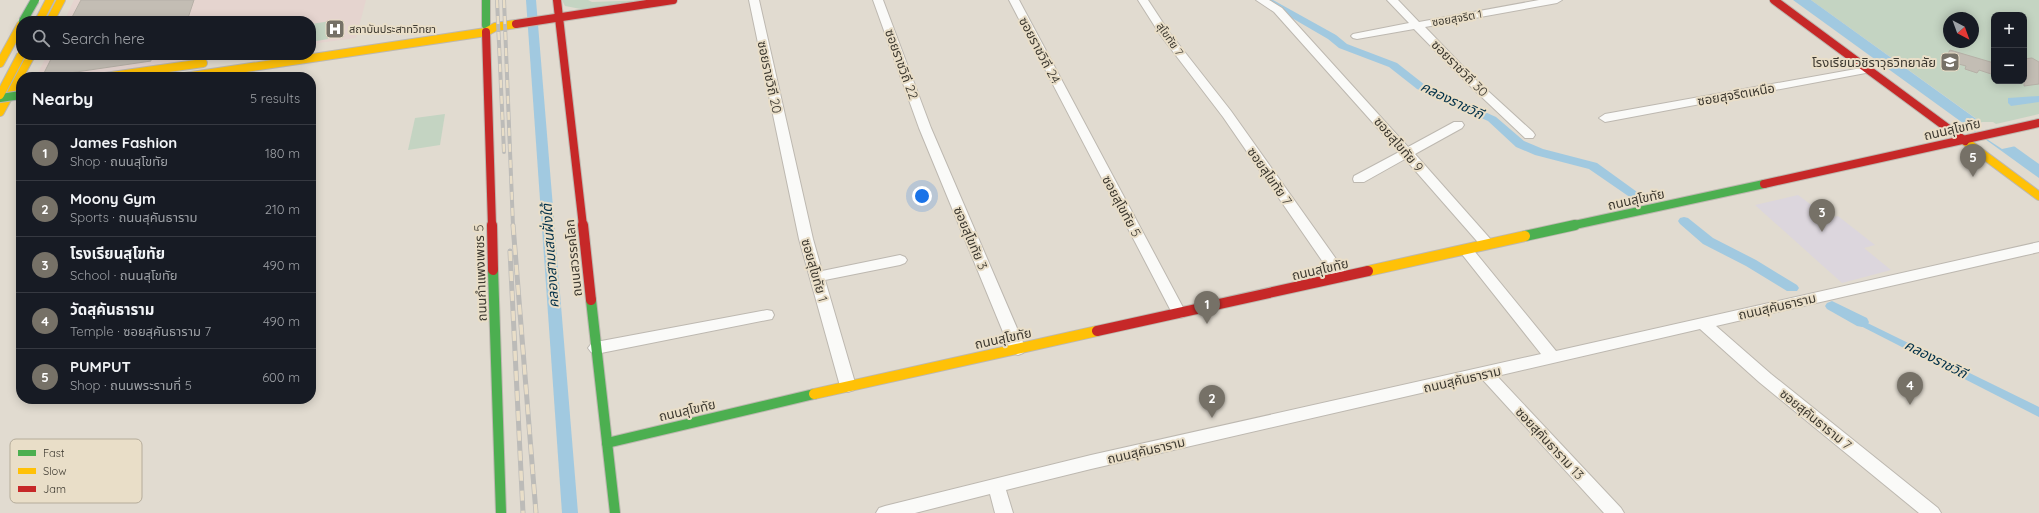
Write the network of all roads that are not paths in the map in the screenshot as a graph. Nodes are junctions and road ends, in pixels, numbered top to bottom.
1 (28, 0) edge
2 (35, 0) edge
3 (40, 0) edge
4 (50, 0) edge
5 (61, 0) edge
6 (486, 0) edge
7 (557, 0) edge
8 (673, 0) edge
9 (754, 0) edge
10 (878, 0) edge
11 (1014, 0) edge
12 (1143, 0) edge
13 (1261, 0) edge
14 (1392, 0) edge
15 (1557, 0) edge
16 (1774, 0) edge
17 (22, 16) edge
18 (24, 16) edge
19 (25, 16) edge
20 (42, 16) edge
21 (53, 16) edge
22 (559, 16) junction
23 (1417, 25) junction
24 (486, 27) junction
25 (16, 29) edge
26 (16, 30) edge
27 (1357, 36) dead end
28 (380, 38) dead end
29 (316, 52) edge
30 (0, 55) edge
31 (316, 55) edge
32 (18, 60) edge
33 (29, 60) edge
34 (262, 60) edge
35 (287, 60) edge
36 (215, 62) dead end
37 (0, 63) edge
38 (1867, 70) junction
39 (24, 72) edge
40 (142, 72) edge
41 (180, 72) edge
42 (215, 72) edge
43 (1198, 76) joint
44 (16, 90) edge
45 (0, 94) edge
46 (16, 97) edge
47 (1066, 99) joint
48 (16, 101) edge
49 (2, 102) edge
50 (0, 112) edge
51 (1605, 118) dead end
52 (2039, 122) edge
53 (1458, 124) dead end
54 (925, 128) joint
55 (1528, 135) dead end
56 (1962, 140) junction
57 (787, 153) joint
58 (1407, 154) junction
59 (1359, 179) dead end
60 (2039, 196) edge
61 (1488, 245) junction
62 (2039, 247) edge
63 (1466, 250) junction
64 (900, 260) dead end
65 (816, 277) junction
66 (1341, 277) junction
67 (1179, 313) junction
68 (767, 315) dead end
69 (1703, 323) junction
70 (596, 348) junction
71 (1018, 349) junction
72 (1553, 358) junction
73 (1485, 373) junction
74 (848, 386) junction
75 (607, 443) junction
76 (996, 486) junction
77 (501, 513) edge
78 (615, 513) edge
79 (885, 513) edge
80 (1004, 513) edge
81 (1615, 513) edge
82 (1932, 513) edge

1 - 17 main road
2 - 18 main road, bridge
3 - 19 main road
4 - 20 main road
5 - 21 main road
6 - 24 main road, ถนนกำแพงเพชร 5
7 - 22 main road, ถนนสวรรคโลก
8 - 22 main road
9 - 57 street, ซอยราชวิถี 20
10 - 54 street, ซอยราชวิถี 22
11 - 47 street, ซอยราชวิถี 24
12 - 43 street, สุโขทัย 7
13 - 58 street, ซอยสุโขทัย 9
14 - 23 street, ซอยราชวิถี 30
15 - 23 street, ซอยสุจริต 1
16 - 38 main road
22 - 24 main road
22 - 70 main road, ถนนสวรรคโลก
23 - 27 street, ซอยสุจริต 1
23 - 55 street, ซอยราชวิถี 30
24 - 28 main road
24 - 29 main road
24 - 31 main road
24 - 77 main road, ถนนกำแพงเพชร 5
25 - 30 main road
26 - 37 main road
32 - 45 main road, bridge
33 - 39 main road
34 - 41 main road
35 - 42 main road
36 - 40 main road
38 - 51 street, ซอยสุจริตเหนือ
38 - 56 main road
43 - 66 street, ซอยสุโขทัย 7
44 - 45 main road
44 - 49 main road
46 - 49 main road, bridge
47 - 67 street, ซอยสุโขทัย 5
48 - 49 main road
49 - 50 main road
52 - 56 main road, ถนนสุโขทัย
53 - 58 street
54 - 71 street, ซอยสุโขทัย 3
56 - 60 main road
56 - 61 main road, ถนนสุโขทัย
57 - 65 street, ซอยสุโขทัย 1
58 - 59 street
58 - 61 street, ซอยสุโขทัย 9
61 - 63 main road, ถนนสุโขทัย
62 - 69 street, ถนนสุคันธาราม
63 - 66 main road, ถนนสุโขทัย
63 - 72 street
64 - 65 street
65 - 74 street, ซอยสุโขทัย 1
66 - 67 main road, ถนนสุโขทัย
67 - 71 main road, ถนนสุโขทัย
68 - 70 street
69 - 72 street, ถนนสุคันธาราม
69 - 82 street, ซอยสุคันธาราม 7
70 - 75 main road, ถนนสวรรคโลก
71 - 74 main road, ถนนสุโขทัย
72 - 73 street, ถนนสุคันธาราม
73 - 76 street, ถนนสุคันธาราม
73 - 81 street, ซอยสุคันธาราม 13
74 - 75 main road, ถนนสุโขทัย
75 - 78 main road, ถนนสวรรคโลก
76 - 79 street, ถนนสุคันธาราม
76 - 80 street

